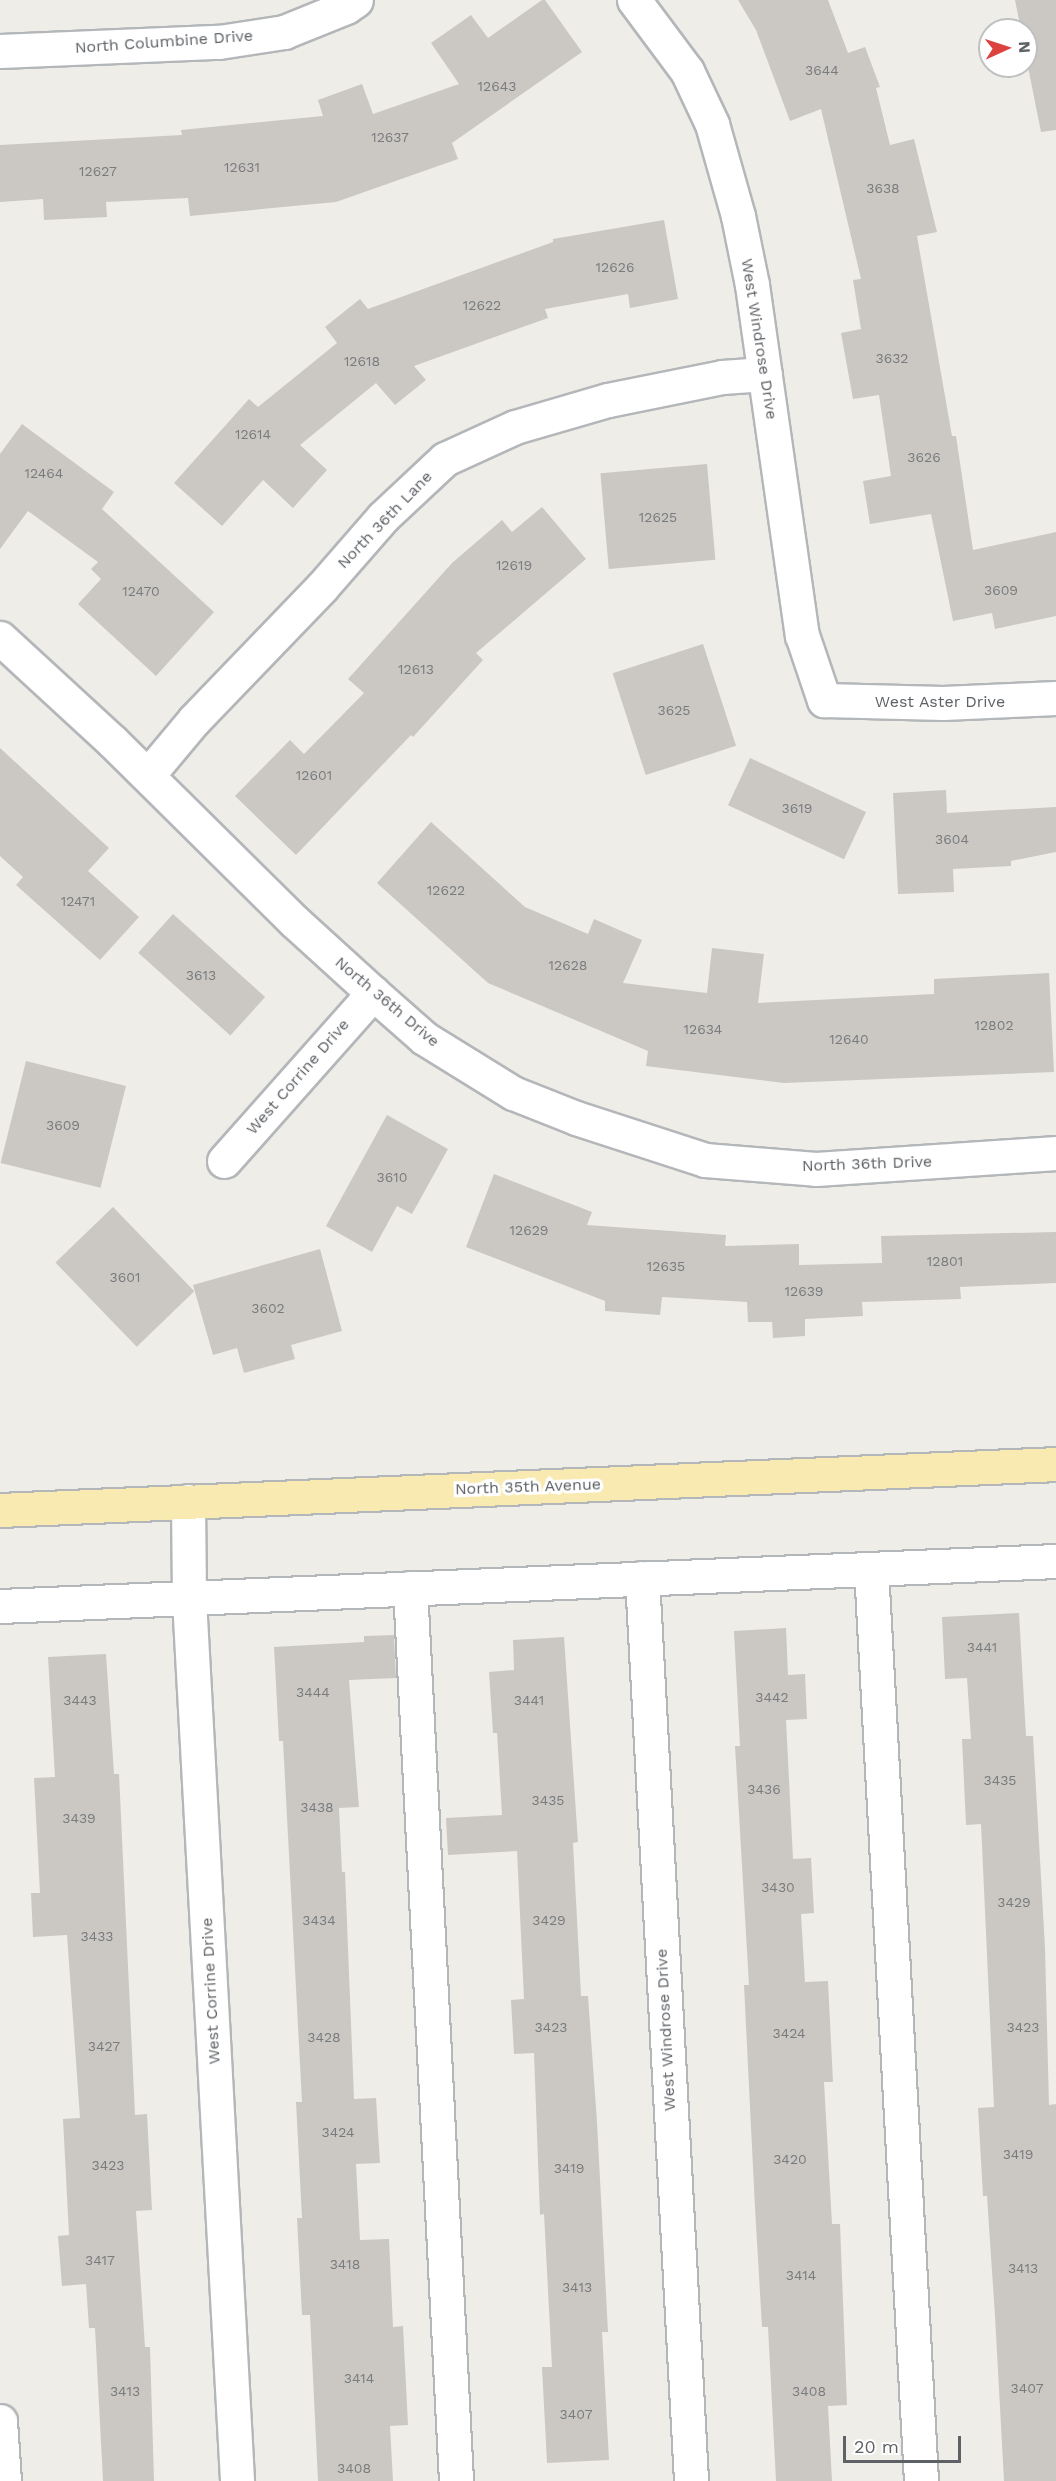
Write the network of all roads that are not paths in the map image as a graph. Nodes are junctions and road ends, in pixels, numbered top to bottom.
1 (356, 0) edge
2 (634, 0) edge
3 (0, 51) edge
4 (765, 374) junction
5 (0, 638) edge
6 (1056, 698) edge
7 (824, 700) joint
8 (148, 775) junction
9 (373, 993) junction
10 (1056, 1153) edge
11 (224, 1161) dead end
12 (1056, 1464) edge
13 (188, 1502) junction
14 (0, 1510) edge
15 (1056, 1561) edge
16 (871, 1569) junction
17 (642, 1578) junction
18 (410, 1588) junction
19 (189, 1599) junction
20 (0, 1606) edge
21 (0, 2421) edge
22 (4, 2481) edge
23 (237, 2481) edge
24 (456, 2481) edge
25 (691, 2481) edge
26 (921, 2481) edge

1 - 3 street, North Columbine Drive
2 - 4 street, West Windrose Drive
4 - 7 street, West Windrose Drive
4 - 8 street, North 36th Lane
5 - 8 street, North 36th Drive
6 - 7 street, West Aster Drive
8 - 9 street, North 36th Drive
9 - 10 street, North 36th Drive
9 - 11 street, West Corrine Drive
12 - 13 main road, North 35th Avenue
13 - 14 main road, North 35th Avenue
13 - 19 street, West Corrine Drive
15 - 16 street
16 - 17 street
16 - 26 street
17 - 18 street
17 - 25 street, West Windrose Drive
18 - 19 street
18 - 24 street
19 - 20 street
19 - 23 street, West Corrine Drive
21 - 22 street

